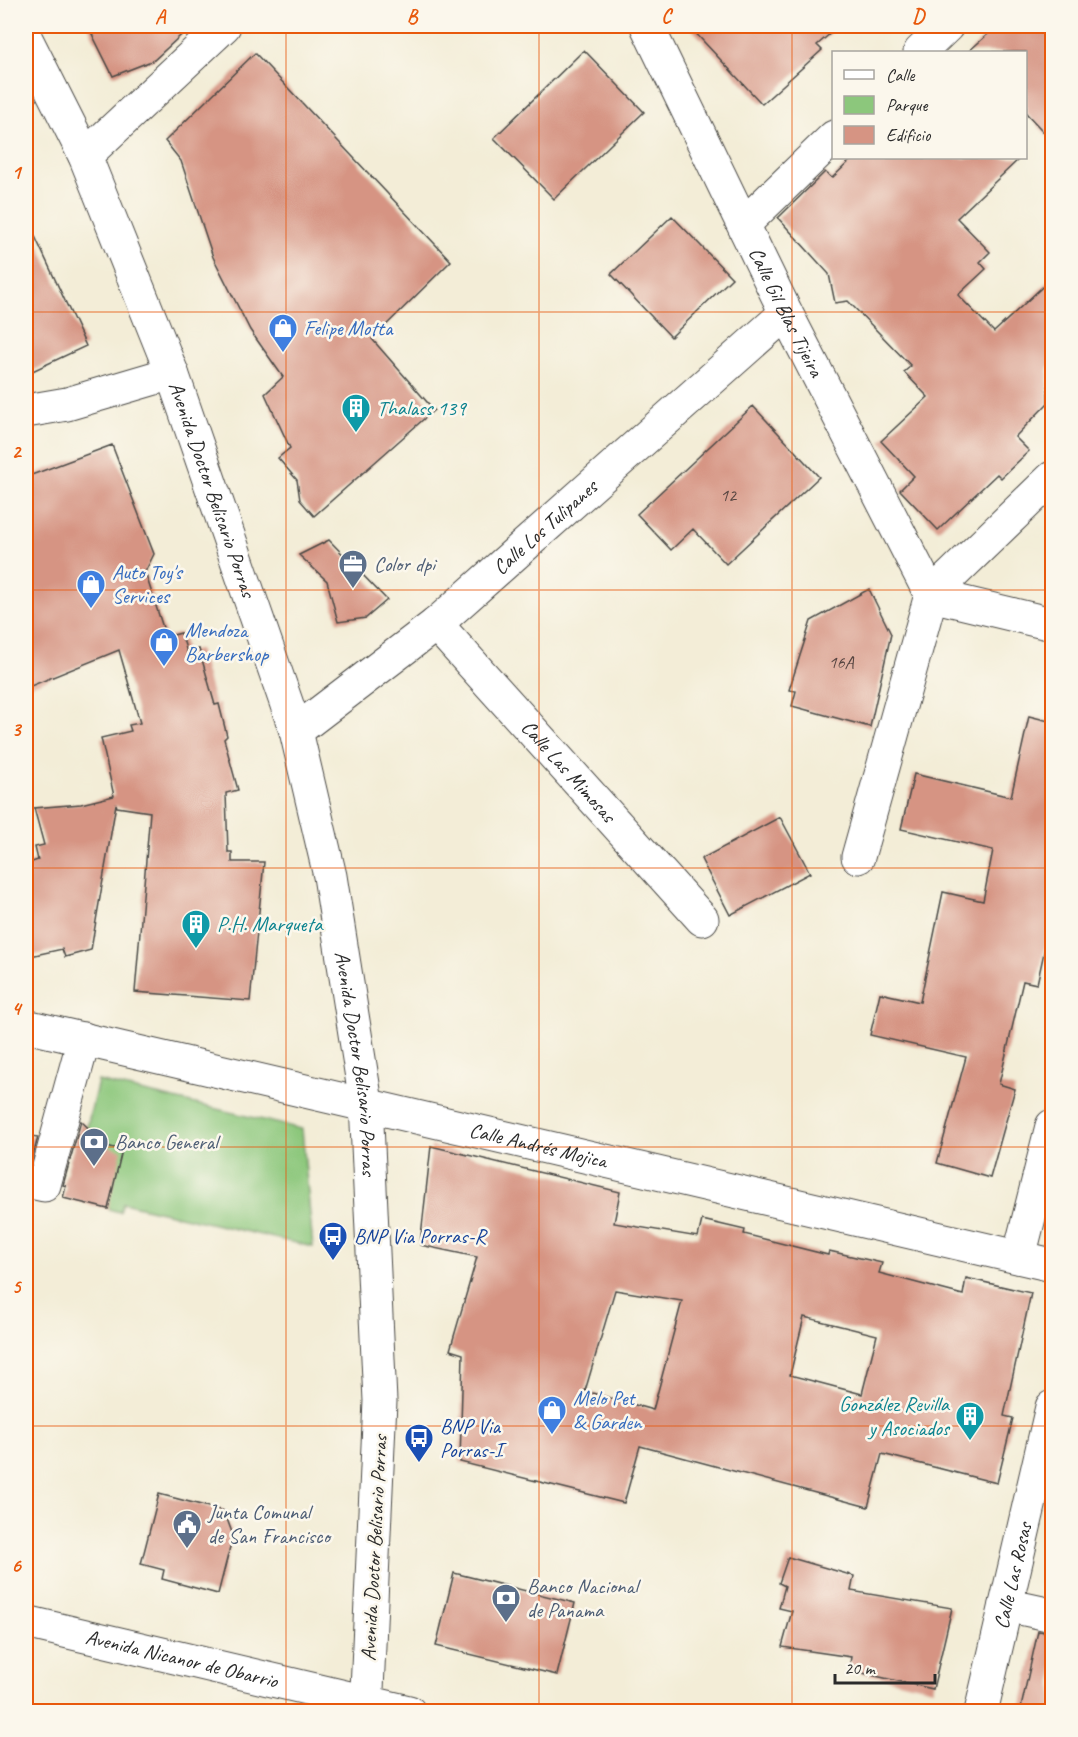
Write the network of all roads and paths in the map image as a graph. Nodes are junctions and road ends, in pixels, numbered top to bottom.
1 (224, 26) edge
2 (647, 26) edge
3 (947, 26) edge
4 (26, 39) edge
5 (921, 51) edge
6 (832, 139) edge
7 (85, 156) junction
8 (744, 224) junction
9 (786, 313) junction
10 (172, 374) junction
11 (26, 411) edge
12 (1053, 478) edge
13 (931, 595) junction
14 (436, 624) junction
15 (1053, 624) edge
16 (296, 731) junction
17 (858, 857) dead end
18 (702, 919) dead end
19 (26, 1026) edge
20 (84, 1039) junction
21 (366, 1103) junction
22 (1053, 1126) edge
23 (26, 1180) edge
24 (1019, 1257) junction
25 (1053, 1265) edge
26 (1053, 1407) edge
27 (1006, 1605) junction
28 (1053, 1615) edge
29 (26, 1622) edge
30 (366, 1707) edge
31 (409, 1712) edge
32 (981, 1712) edge

1 - 7 street
2 - 8 street, Calle Gil Blas Tijeira
3 - 5 street
4 - 7 street, Avenida Doctor Belisario Porras
6 - 8 street
7 - 10 street, Avenida Doctor Belisario Porras
8 - 9 street, Calle Gil Blas Tijeira
9 - 13 street, Calle Gil Blas Tijeira
9 - 14 street, Calle Los Tulipanes
10 - 11 street
10 - 16 street, Avenida Doctor Belisario Porras
12 - 13 street
13 - 15 street
13 - 17 street
14 - 16 street, Calle Los Tulipanes
14 - 18 street, Calle Las Mimosas
16 - 21 street, Avenida Doctor Belisario Porras
19 - 20 street, Calle Andrés Mojica
20 - 21 street, Calle Andrés Mojica
20 - 23 street
21 - 24 street, Calle Andrés Mojica
21 - 30 street, Avenida Doctor Belisario Porras
22 - 24 street
24 - 25 street, Calle Andrés Mojica
26 - 27 street, Calle Las Rosas
27 - 28 street
27 - 32 street, Calle Las Rosas
29 - 30 street, Avenida Nicanor de Obarrio
30 - 31 street, Avenida Nicanor de Obarrio

